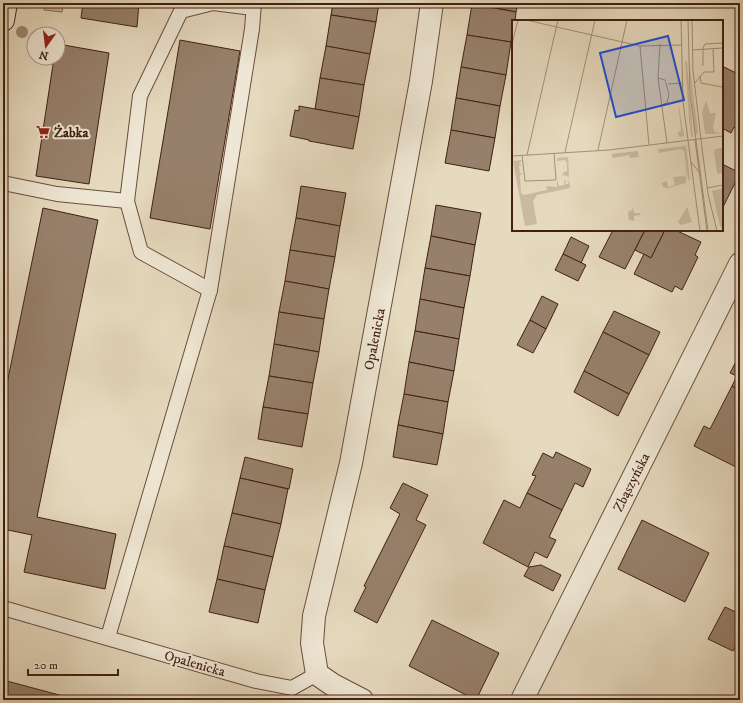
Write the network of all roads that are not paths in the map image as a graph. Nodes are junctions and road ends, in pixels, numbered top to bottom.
1 (6, 3) edge
2 (432, 3) edge
3 (253, 5) edge
4 (3, 20) edge
5 (3, 184) edge
6 (127, 201) junction
7 (740, 264) edge
8 (210, 290) junction
9 (3, 608) edge
10 (108, 638) junction
11 (317, 674) junction
12 (362, 700) edge
13 (522, 700) edge

1 - 4 street
2 - 11 street, Opalenicka
3 - 6 lane
3 - 8 lane
5 - 6 lane
6 - 8 lane
7 - 13 street, Zbąszyńska
8 - 10 lane
9 - 10 lane, Opalenicka
10 - 11 lane, Opalenicka
11 - 12 street

